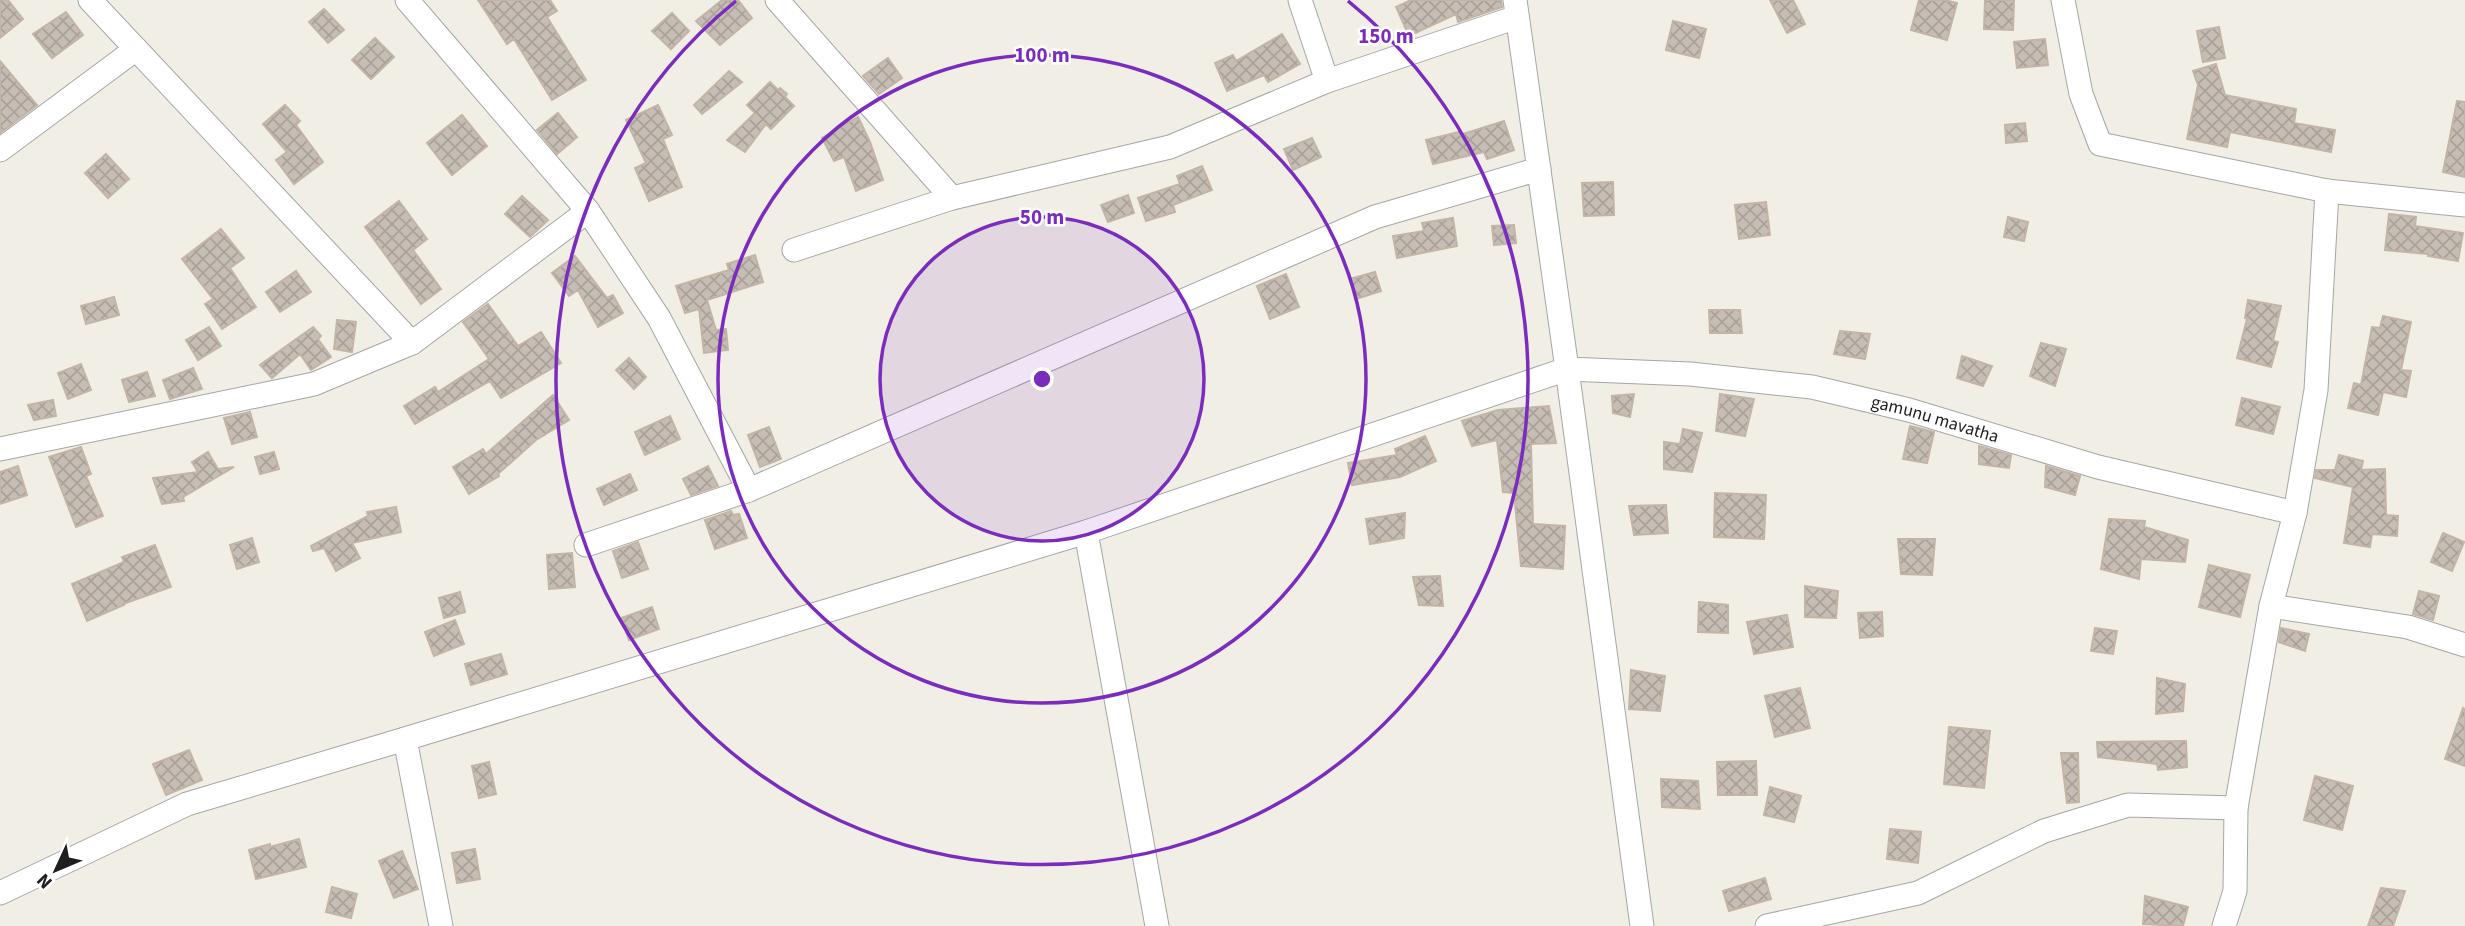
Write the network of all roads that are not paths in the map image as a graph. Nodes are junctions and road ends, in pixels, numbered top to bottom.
1 (90, 0) edge
2 (407, 0) edge
3 (777, 0) edge
4 (1300, 0) edge
5 (2063, 0) edge
6 (1516, 8) edge
7 (136, 49) junction
8 (1327, 81) junction
9 (0, 150) edge
10 (1539, 169) junction
11 (2328, 191) junction
12 (952, 198) junction
13 (2465, 205) edge
14 (588, 211) junction
15 (794, 250) dead end
16 (412, 343) junction
17 (1567, 369) junction
18 (0, 449) edge
19 (749, 490) junction
20 (2295, 513) junction
21 (1086, 532) junction
22 (586, 545) dead end
23 (2271, 606) junction
24 (2465, 645) edge
25 (405, 739) junction
26 (2236, 807) junction
27 (0, 893) edge
28 (441, 926) edge
29 (1157, 926) edge
30 (1642, 926) edge
31 (1766, 926) edge
32 (2224, 926) edge

1 - 7 street
2 - 14 street
3 - 12 street
4 - 8 street
5 - 11 street
6 - 8 street
6 - 10 street
7 - 9 street
7 - 16 street
8 - 12 street
10 - 17 street
10 - 19 street
11 - 13 street
11 - 20 street
12 - 15 street
14 - 16 street
14 - 19 street
16 - 18 street
17 - 20 street, gamunu mavatha
17 - 21 street
17 - 30 street
19 - 22 street
20 - 23 street
21 - 25 street
21 - 29 street
23 - 24 street
23 - 26 street
25 - 27 street
25 - 28 street
26 - 31 street
26 - 32 street

